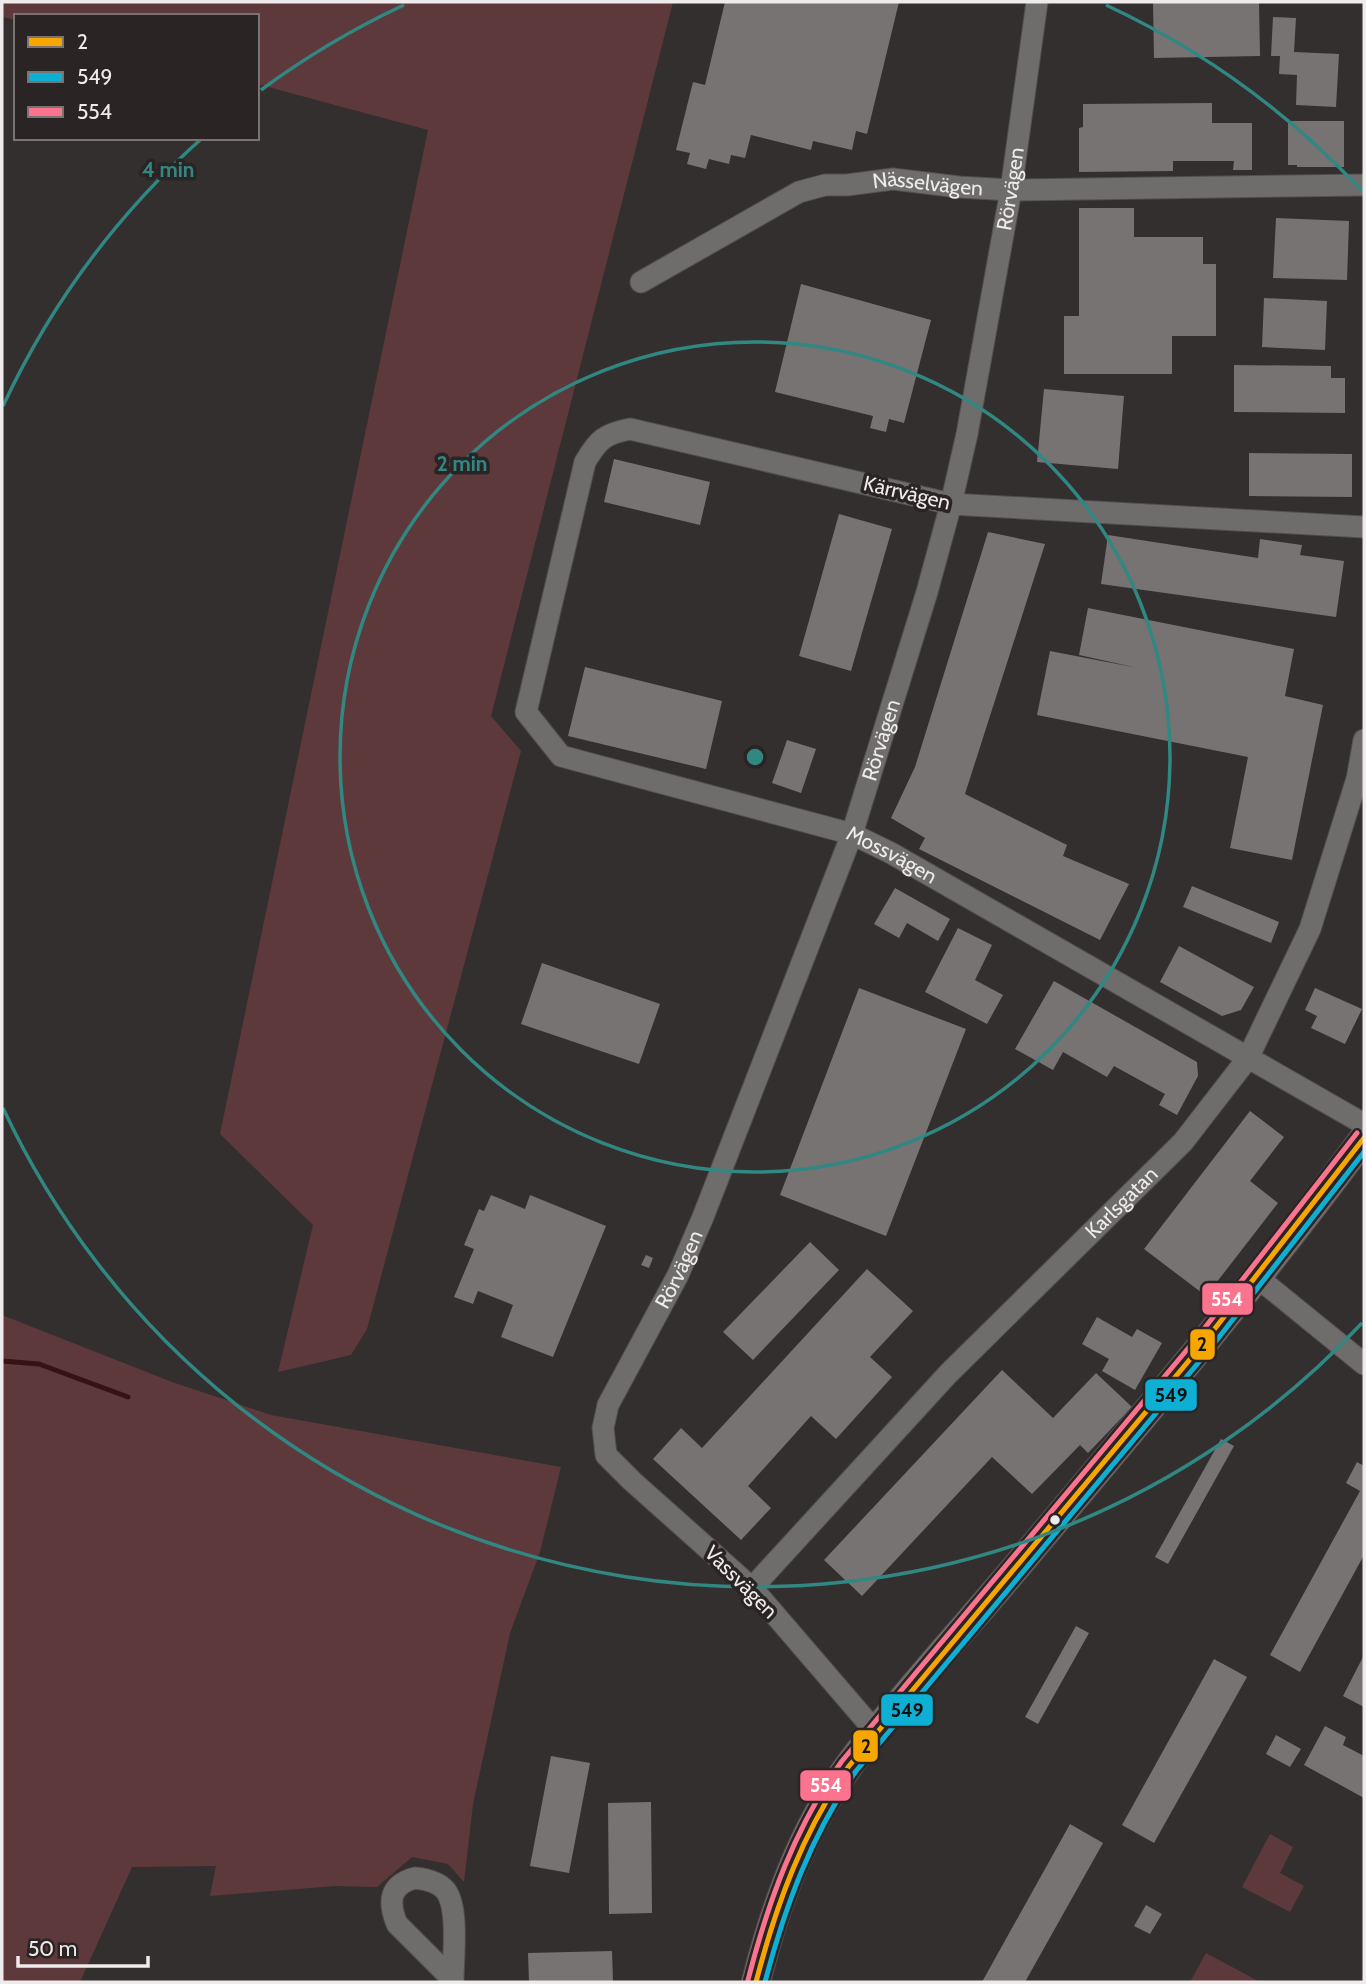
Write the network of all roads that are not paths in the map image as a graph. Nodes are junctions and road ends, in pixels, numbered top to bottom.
1 (1037, 2) edge
2 (1364, 185) edge
3 (1011, 190) junction
4 (641, 282) dead end
5 (951, 504) junction
6 (1364, 527) edge
7 (560, 575) joint
8 (1364, 740) edge
9 (852, 834) junction
10 (1248, 1058) junction
11 (1364, 1124) edge
12 (1364, 1138) edge
13 (1257, 1277) junction
14 (1364, 1364) edge
15 (604, 1439) joint
16 (752, 1588) junction
17 (875, 1731) junction
18 (756, 1982) edge

1 - 3 street, Rörvägen
2 - 3 street, Nässelvägen
3 - 4 street, Nässelvägen
3 - 5 street, Rörvägen
5 - 6 street, Kärrvägen
5 - 7 street, Kärrvägen
5 - 9 street, Rörvägen
7 - 9 street, Mossvägen
8 - 10 street, Karlsgatan
9 - 10 street, Mossvägen
9 - 15 street, Rörvägen
10 - 11 street, Mossvägen
10 - 16 street, Karlsgatan
12 - 13 main road
13 - 14 street
13 - 17 main road
15 - 16 street, Vassvägen
16 - 17 street, Vassvägen
17 - 18 main road

